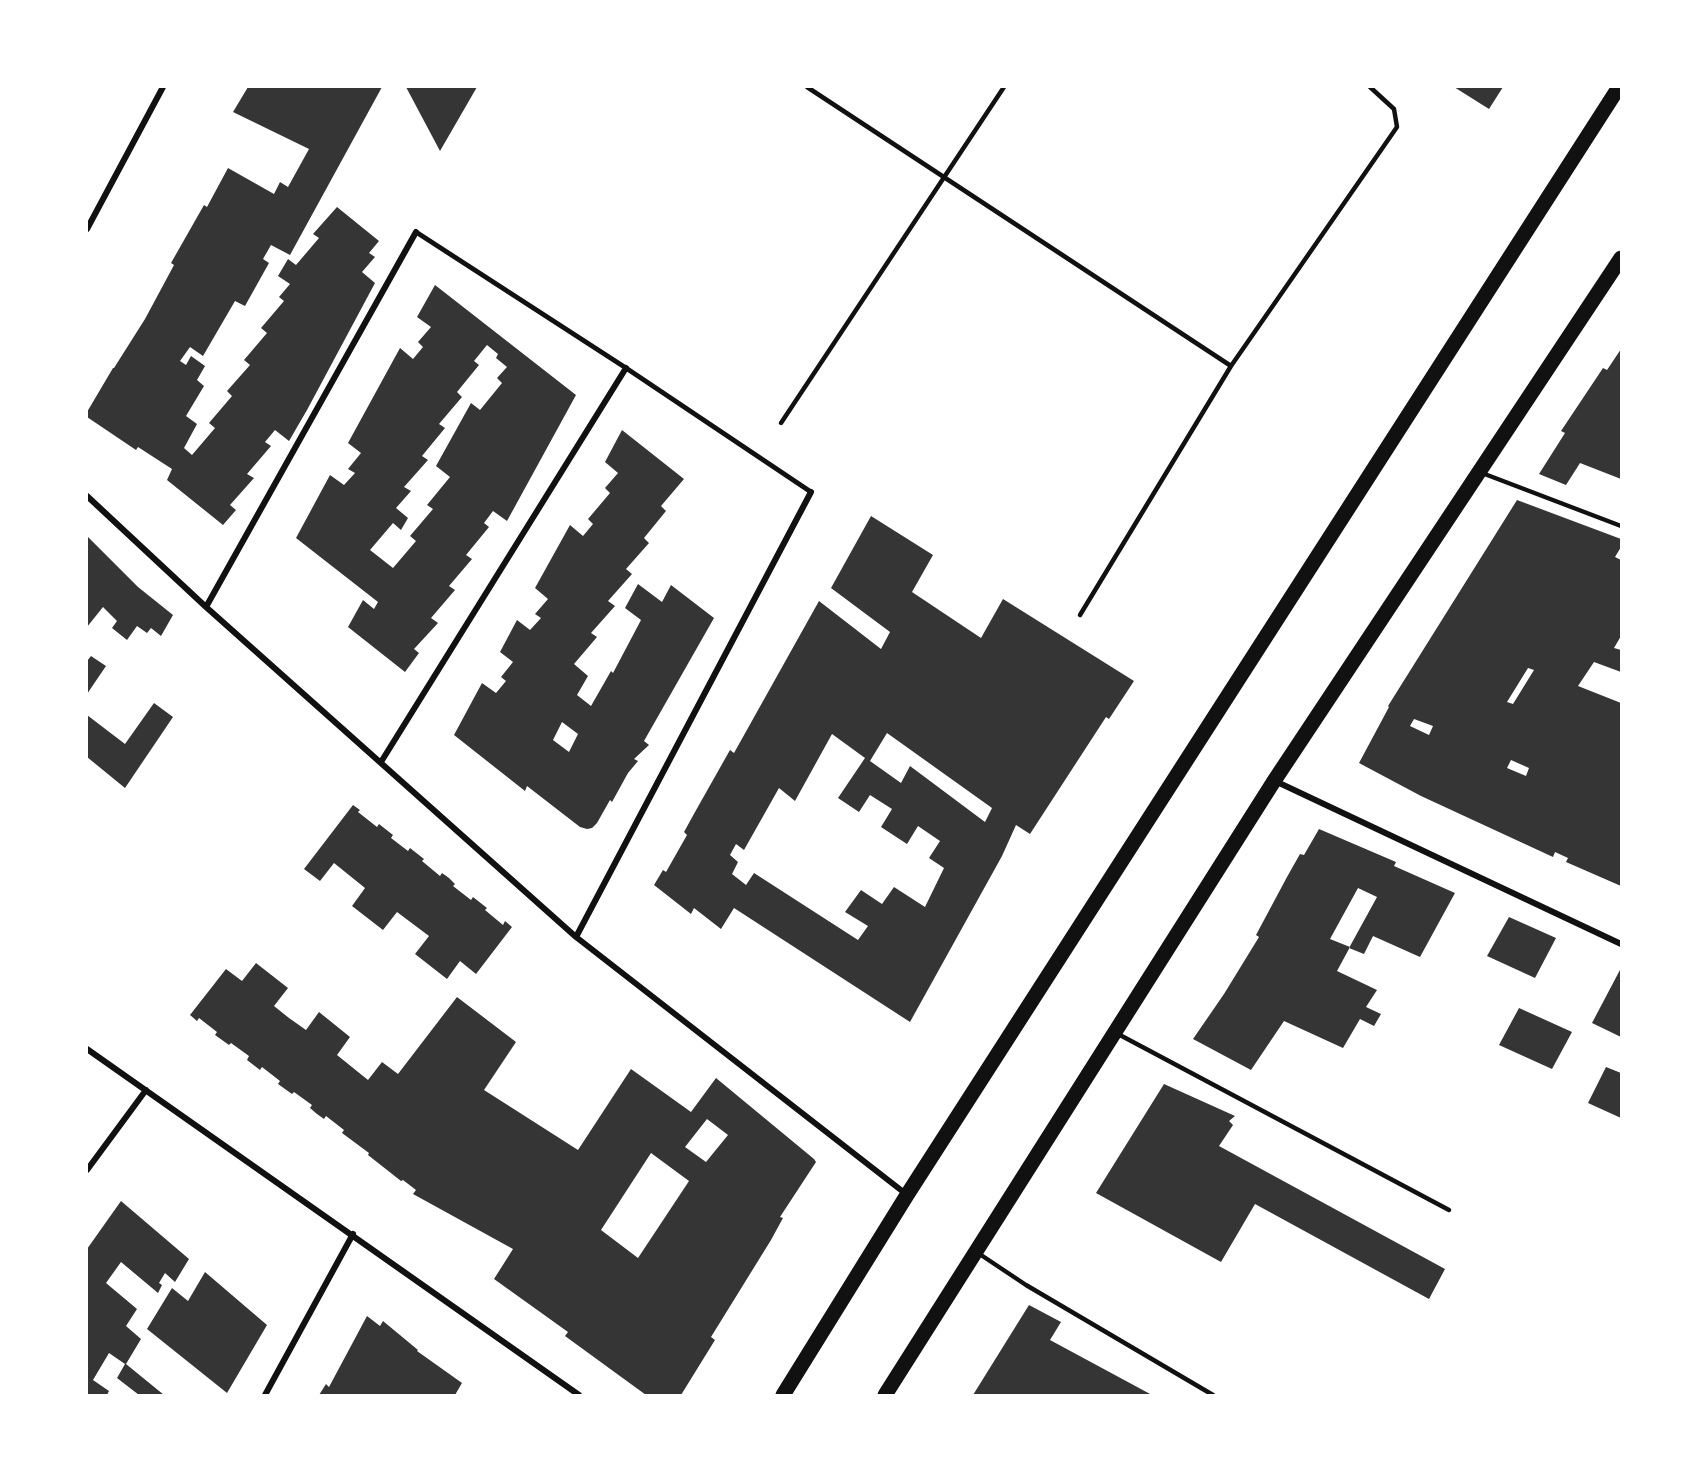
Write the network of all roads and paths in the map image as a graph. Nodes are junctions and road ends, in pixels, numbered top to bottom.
1 (164, 87) edge
2 (807, 87) edge
3 (1004, 87) edge
4 (1370, 87) edge
5 (1619, 87) edge
6 (943, 177) junction
7 (87, 229) edge
8 (416, 232) joint
9 (1621, 258) edge
10 (1231, 366) junction
11 (626, 368) junction
12 (782, 423) dead end
13 (1479, 472) junction
14 (811, 492) joint
15 (87, 496) edge
16 (1621, 526) edge
17 (207, 607) junction
18 (1080, 615) dead end
19 (381, 762) junction
20 (1275, 781) junction
21 (576, 937) junction
22 (1621, 944) edge
23 (1115, 1033) junction
24 (87, 1049) edge
25 (146, 1090) junction
26 (87, 1170) edge
27 (907, 1195) junction
28 (1449, 1209) dead end
29 (353, 1234) junction
30 (976, 1251) junction
31 (265, 1395) edge
32 (579, 1395) edge
33 (783, 1395) edge
34 (885, 1395) edge
35 (1213, 1395) edge

1 - 7 street
2 - 6 lane
3 - 6 lane
4 - 10 lane
5 - 27 main road
6 - 10 lane
6 - 12 lane
8 - 11 street
8 - 17 street
9 - 13 main road
10 - 18 lane
11 - 14 street
11 - 19 street
13 - 16 lane
13 - 20 main road
14 - 21 street
15 - 17 street
17 - 19 street
19 - 21 street
20 - 22 street
20 - 23 main road
21 - 27 street
23 - 28 lane
23 - 30 main road
24 - 25 street
25 - 26 street
25 - 29 street
27 - 33 main road
29 - 31 street
29 - 32 street
30 - 34 main road
30 - 35 lane

